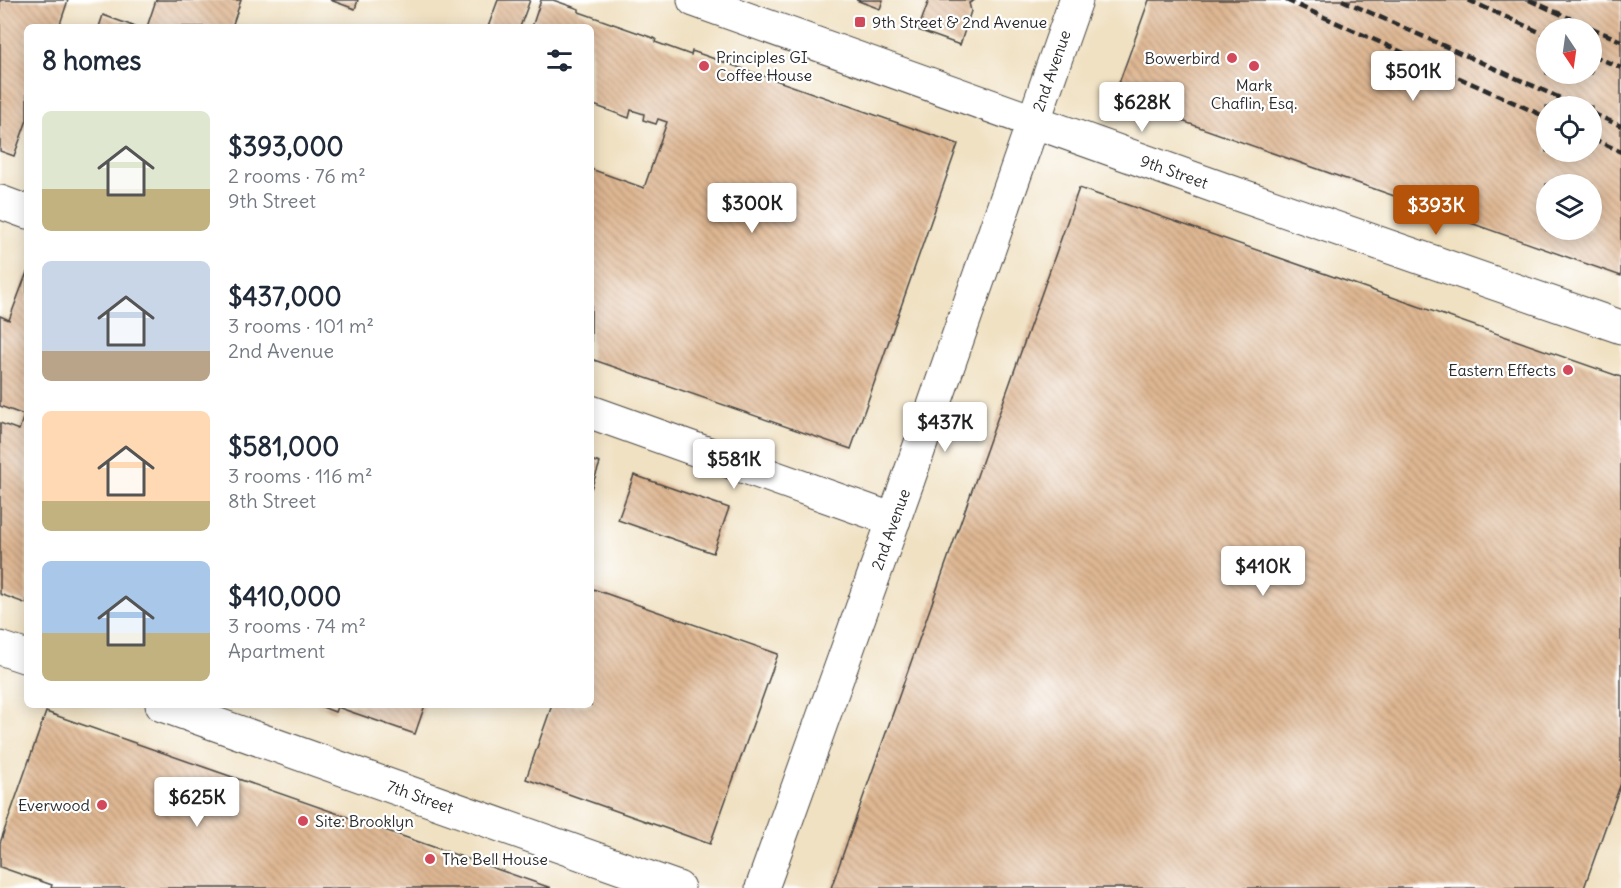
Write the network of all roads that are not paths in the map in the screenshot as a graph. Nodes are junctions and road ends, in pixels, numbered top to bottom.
1 (694, 0) edge
2 (1076, 0) edge
3 (1034, 121) junction
4 (0, 202) edge
5 (24, 211) edge
6 (1621, 327) edge
7 (594, 413) edge
8 (894, 520) junction
9 (0, 648) edge
10 (24, 656) edge
11 (170, 708) edge
12 (678, 888) edge
13 (762, 888) edge

1 - 3 street, 9th Street
2 - 3 street, 2nd Avenue
3 - 6 street, 9th Street
3 - 8 street, 2nd Avenue
4 - 5 street
7 - 8 street
8 - 13 street, 2nd Avenue
9 - 10 street
11 - 12 street, 7th Street

